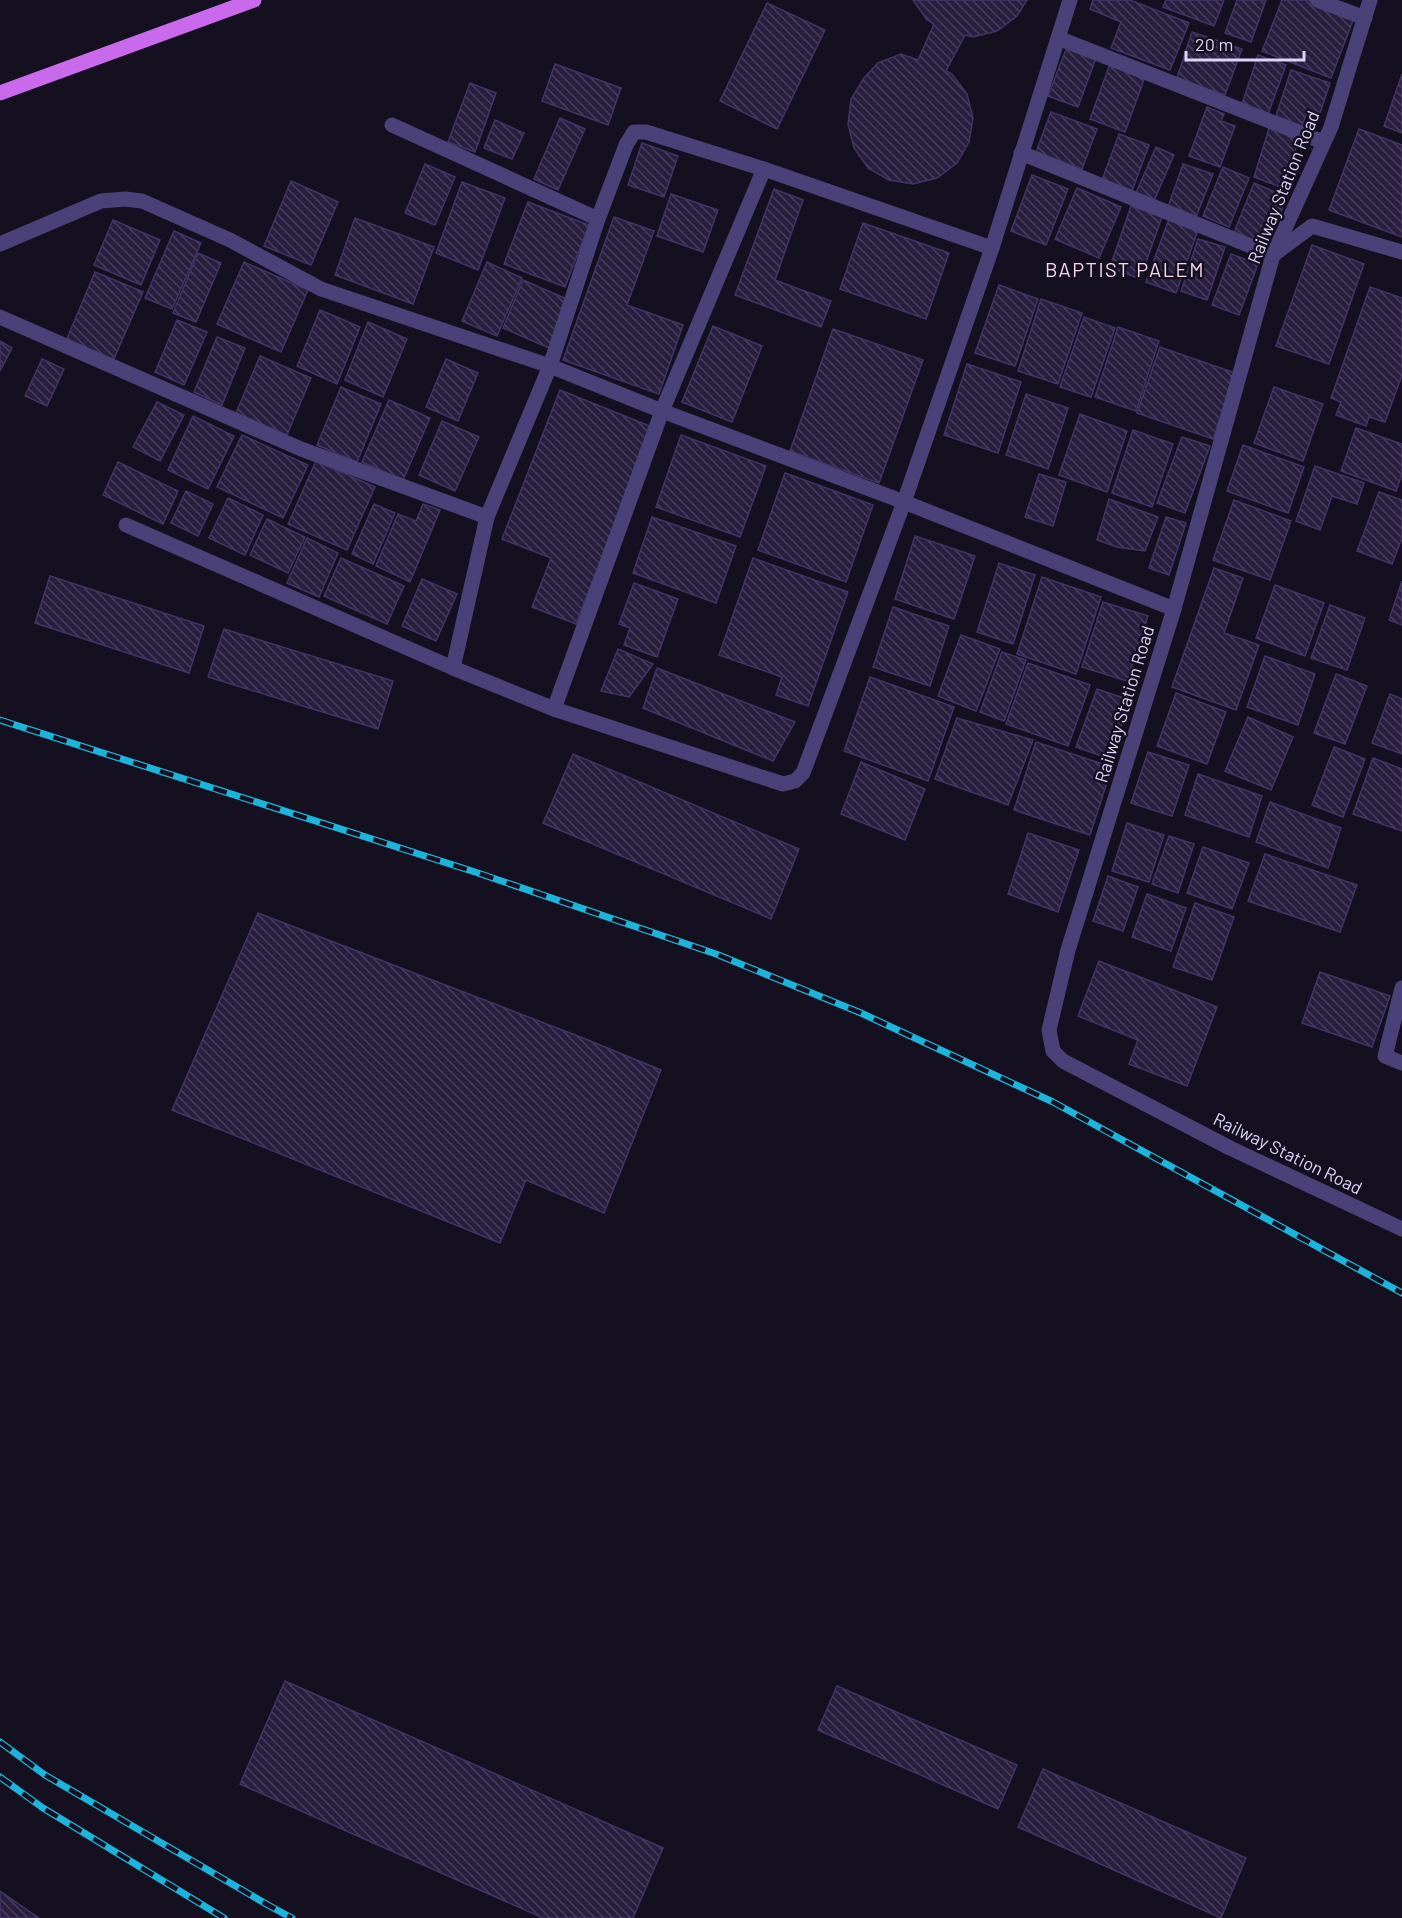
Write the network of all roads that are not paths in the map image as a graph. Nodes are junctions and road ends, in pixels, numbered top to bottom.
1 (254, 0) edge
2 (1070, 0) edge
3 (1317, 0) edge
4 (1370, 0) edge
5 (1365, 18) junction
6 (1058, 38) junction
7 (0, 93) edge
8 (392, 125) dead end
9 (1323, 142) junction
10 (1021, 153) junction
11 (764, 169) junction
12 (598, 219) junction
13 (0, 244) edge
14 (992, 248) junction
15 (1402, 252) edge
16 (1273, 255) junction
17 (0, 317) edge
18 (549, 366) junction
19 (662, 411) junction
20 (904, 501) junction
21 (487, 518) junction
22 (126, 525) dead end
23 (1174, 609) junction
24 (453, 668) junction
25 (554, 709) junction
26 (1402, 988) edge
27 (1402, 1063) edge
28 (1402, 1228) edge

1 - 7 main road
2 - 6 street
3 - 5 street
4 - 5 street, Railway Station Road
5 - 9 street, Railway Station Road
6 - 9 street
6 - 10 street
8 - 12 street
9 - 16 street, Railway Station Road
10 - 14 street
10 - 16 street
11 - 12 street
11 - 14 street
11 - 19 street
12 - 18 street
13 - 18 street
14 - 20 street
15 - 16 street
16 - 23 street, Railway Station Road
17 - 21 street
18 - 19 street
18 - 21 street
19 - 20 street
19 - 25 street
20 - 23 street
20 - 25 street
21 - 24 street
22 - 24 street
23 - 28 street, Railway Station Road
24 - 25 street
26 - 27 street

